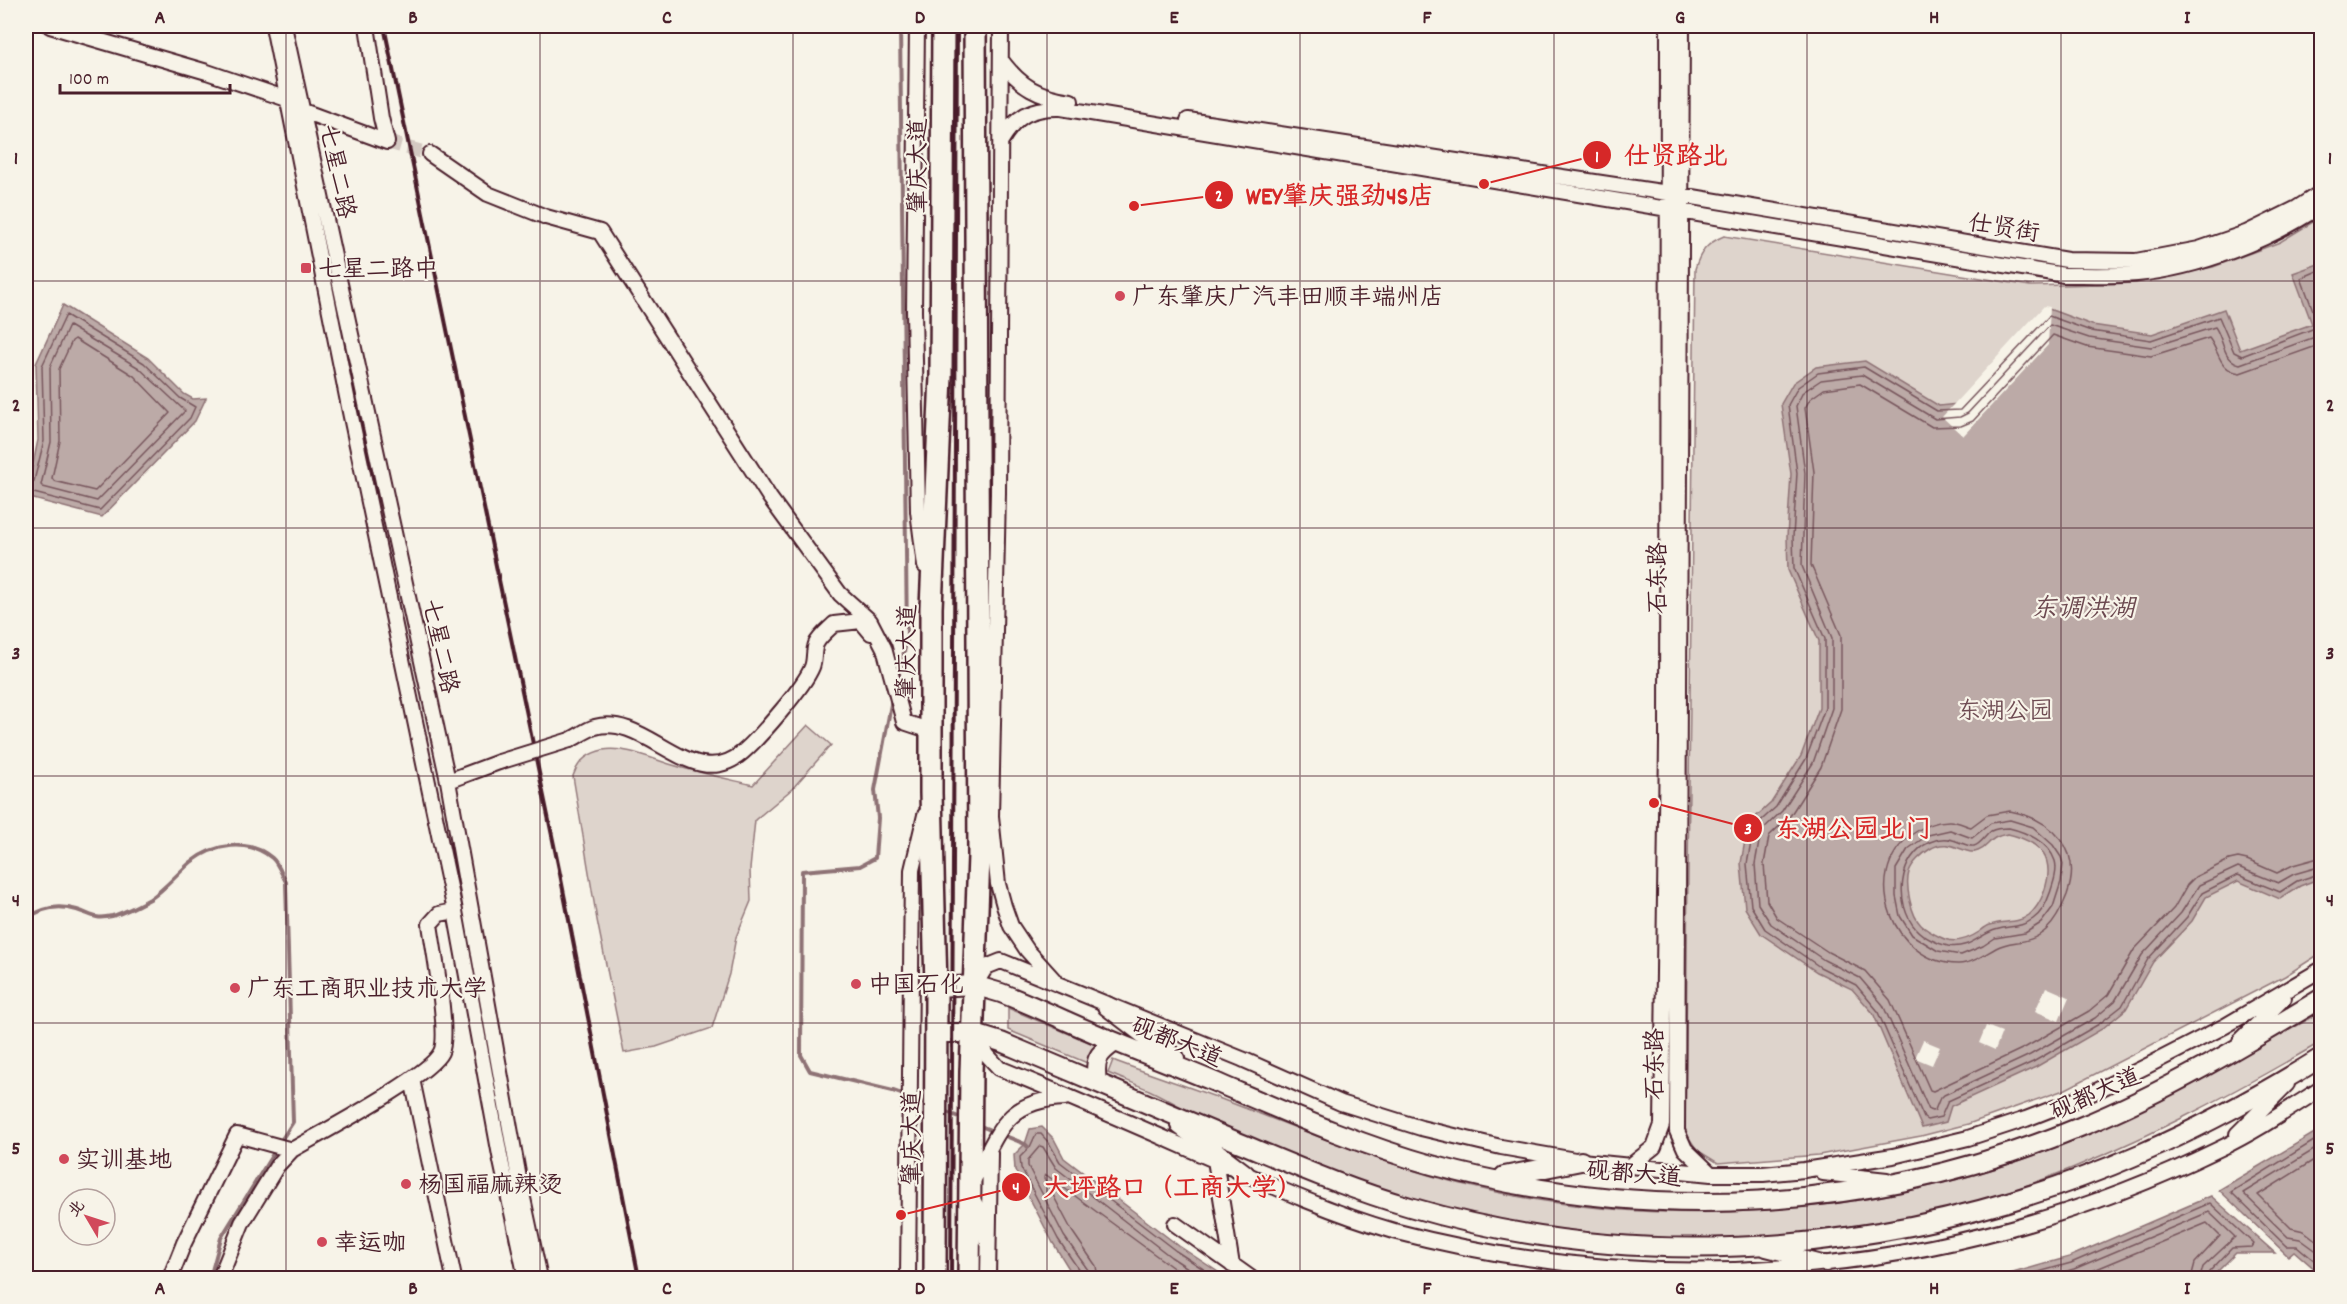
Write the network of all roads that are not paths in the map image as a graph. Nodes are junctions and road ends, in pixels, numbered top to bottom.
1 (50, 26) edge
2 (273, 26) edge
3 (284, 26) edge
4 (367, 26) edge
5 (917, 26) edge
6 (943, 26) edge
7 (975, 26) edge
8 (1001, 26) edge
9 (1668, 26) edge
10 (1682, 26) edge
11 (1001, 60) junction
12 (287, 99) junction
13 (303, 111) junction
14 (1000, 141) junction
15 (430, 154) tunnel mouth
16 (2322, 192) edge
17 (1674, 194) junction
18 (2322, 205) edge
19 (1675, 210) junction
20 (931, 608) junction
21 (884, 648) junction
22 (931, 731) junction
23 (978, 771) junction
24 (448, 781) junction
25 (931, 793) junction
26 (991, 816) junction
27 (979, 856) junction
28 (455, 911) junction
29 (2322, 969) edge
30 (2299, 984) junction
31 (974, 986) junction
32 (1060, 986) junction
33 (936, 987) junction
34 (2322, 998) edge
35 (1107, 1006) junction
36 (936, 1033) junction
37 (972, 1033) junction
38 (1115, 1042) junction
39 (2322, 1057) edge
40 (2221, 1059) junction
41 (2299, 1071) junction
42 (1193, 1072) junction
43 (412, 1079) junction
44 (1097, 1082) junction
45 (2322, 1088) edge
46 (1071, 1097) junction
47 (1160, 1109) junction
48 (980, 1147) junction
49 (2223, 1148) junction
50 (292, 1150) junction
51 (1215, 1160) junction
52 (1581, 1161) junction
53 (1630, 1166) junction
54 (1804, 1170) junction
55 (1245, 1174) junction
56 (1711, 1174) junction
57 (1491, 1179) junction
58 (1901, 1182) junction
59 (513, 1185) junction
60 (970, 1188) junction
61 (1175, 1224) dead end
62 (988, 1244) junction
63 (1758, 1247) junction
64 (1232, 1265) junction
65 (1836, 1266) junction
66 (170, 1278) edge
67 (220, 1278) edge
68 (454, 1278) edge
69 (526, 1278) edge
70 (540, 1278) edge
71 (908, 1278) edge
72 (935, 1278) edge
73 (969, 1278) edge
74 (988, 1278) edge
75 (1251, 1278) edge

1 - 12 street
2 - 12 street, 七星二路
3 - 13 street, 七星二路
4 - 13 street
5 - 20 street
6 - 20 highway, 肇庆大道
7 - 23 highway
8 - 11 street
9 - 17 street, 石东路
10 - 17 street, 石东路
11 - 14 street
11 - 17 street, 仕贤街
12 - 28 street, 七星二路
13 - 24 street, 七星二路
14 - 19 street
14 - 26 street
15 - 21 street
16 - 17 street, 仕贤街
17 - 19 street, 石东路
18 - 19 street
19 - 53 street, 石东路
19 - 56 street, 石东路
20 - 22 highway, 肇庆大道
21 - 22 street
21 - 24 street, bridge
22 - 25 highway, 肇庆大道
23 - 26 street
23 - 27 highway
24 - 59 street, 七星二路
25 - 33 highway, 肇庆大道
25 - 71 street
26 - 27 street
26 - 32 street
27 - 31 highway
28 - 43 street
28 - 59 street, 七星二路
29 - 30 street
30 - 40 street
30 - 54 street
31 - 32 street
31 - 33 main road, 砚都大道
31 - 37 highway
31 - 38 main road, 砚都大道
32 - 35 street
33 - 36 highway, 肇庆大道
34 - 40 main road, 砚都大道
35 - 42 main road
35 - 52 street
36 - 37 main road
36 - 72 highway, 肇庆大道
37 - 44 main road
37 - 46 street
37 - 48 highway
38 - 42 main road, 砚都大道
38 - 44 main road
39 - 41 main road
40 - 58 main road, 砚都大道
41 - 49 street
41 - 63 main road
42 - 57 main road, 砚都大道
43 - 50 street
43 - 68 street
44 - 47 main road
45 - 49 street
46 - 48 street
46 - 51 street
47 - 55 main road
47 - 63 main road
48 - 60 highway
48 - 62 street
49 - 65 street
50 - 66 street
50 - 67 street
51 - 55 street
51 - 64 street
52 - 53 street
52 - 57 main road
53 - 56 street
54 - 56 street
54 - 58 street
55 - 65 street
57 - 58 main road, 砚都大道
59 - 69 street, 七星二路
59 - 70 street, 七星二路
60 - 62 street
60 - 73 highway
61 - 64 street
62 - 74 street
63 - 65 street
64 - 75 street

